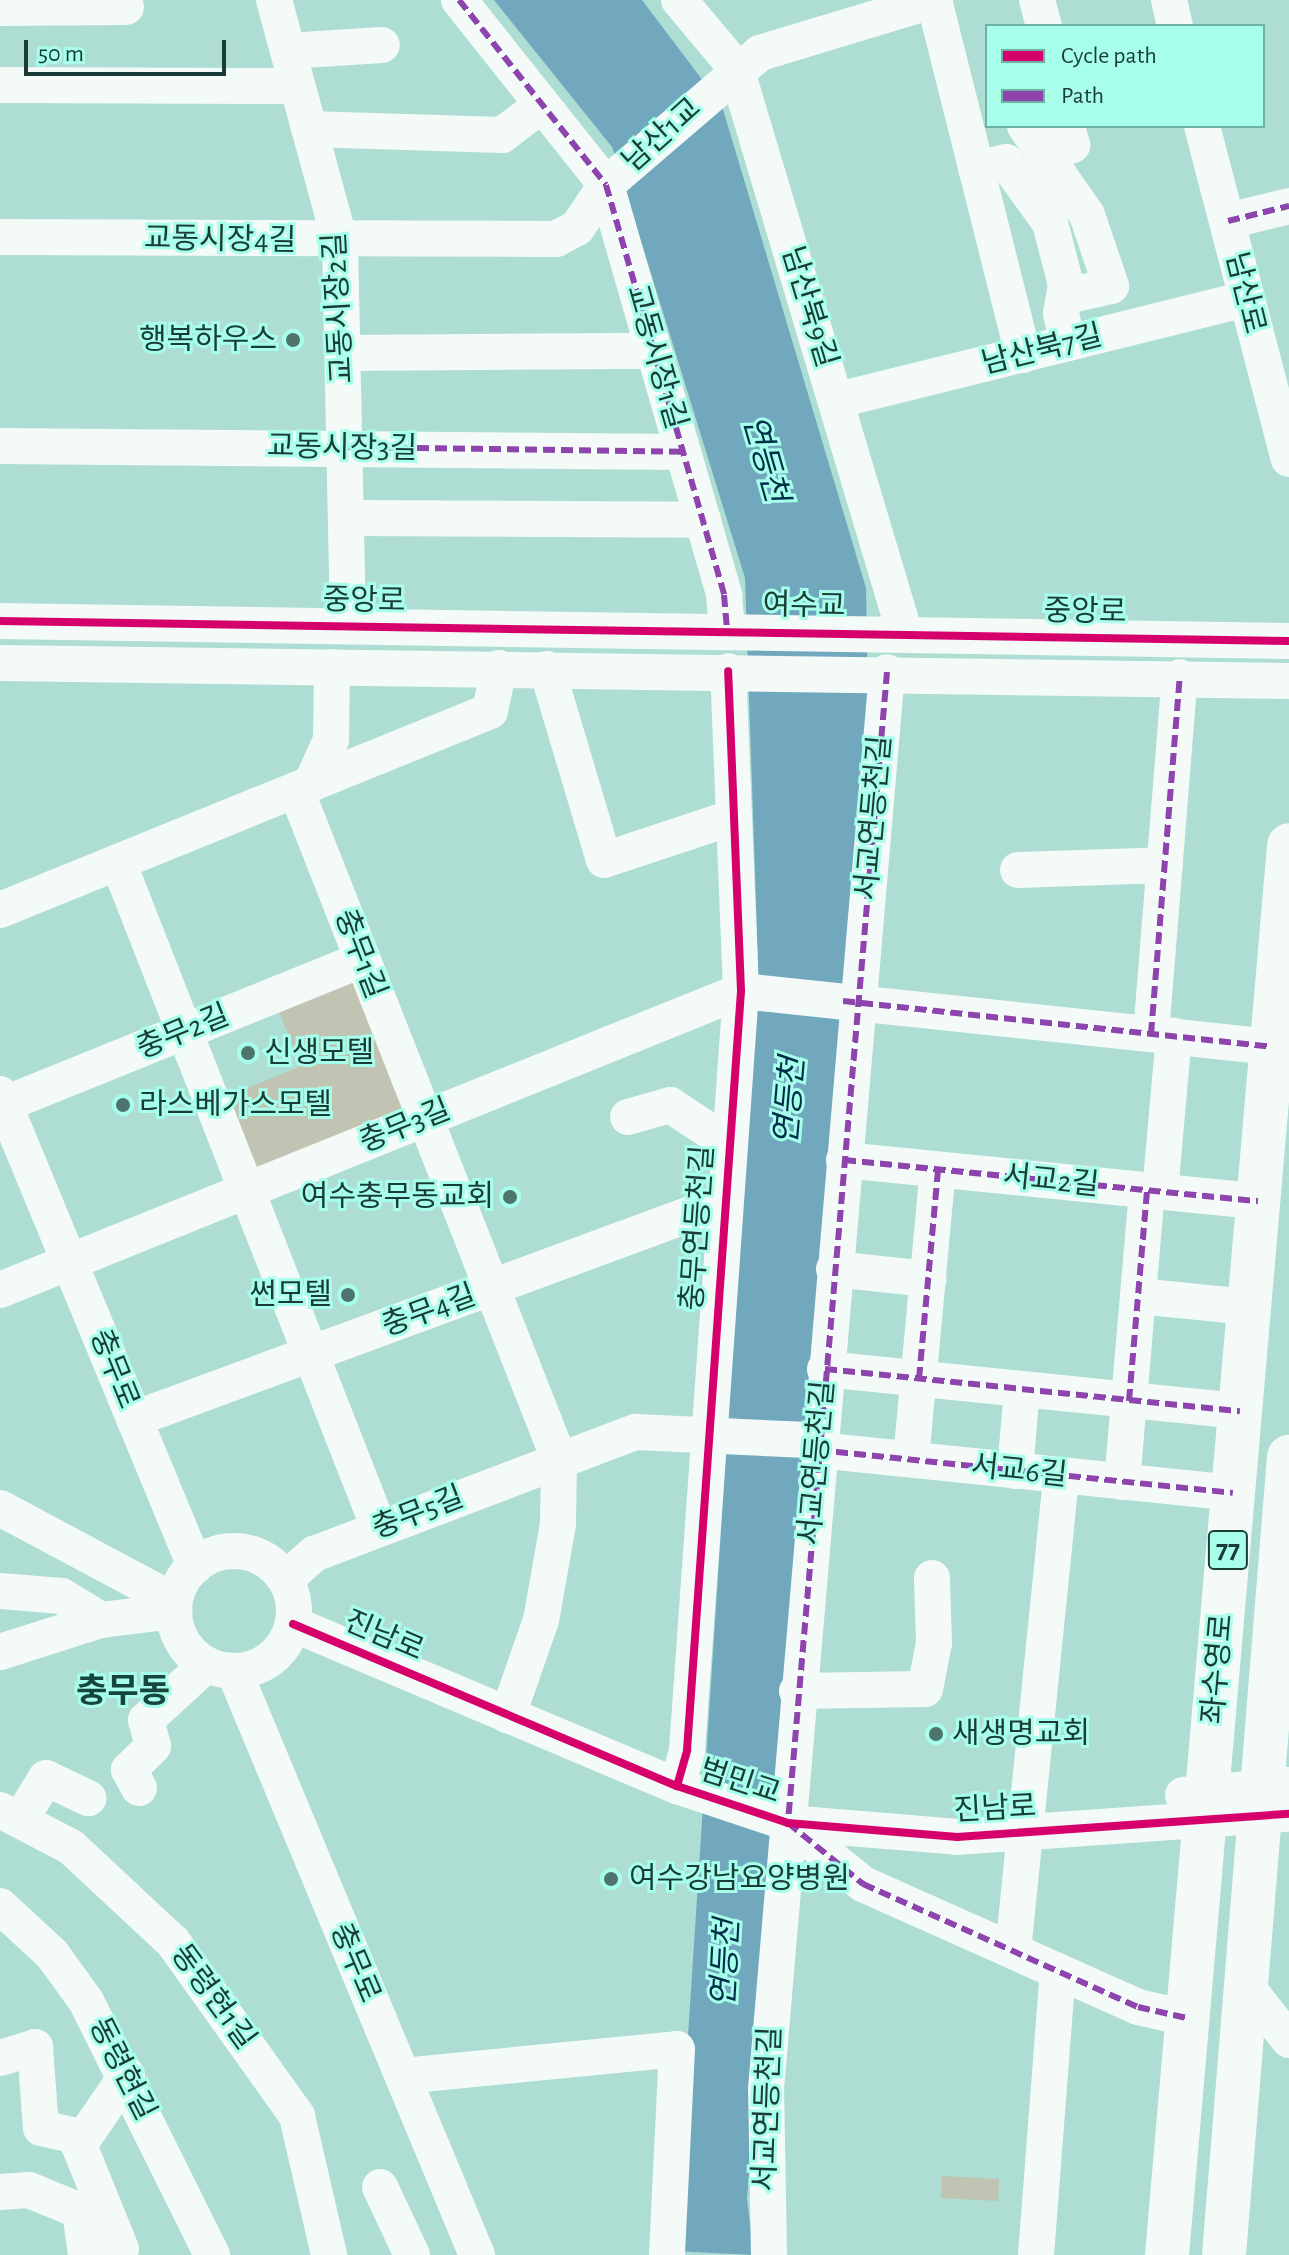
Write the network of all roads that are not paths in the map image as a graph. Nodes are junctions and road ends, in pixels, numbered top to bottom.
1 (274, 0) edge
2 (459, 0) edge
3 (679, 0) edge
4 (935, 0) edge
5 (1037, 0) edge
6 (1169, 0) edge
7 (896, 6) edge
8 (126, 7) dead end
9 (0, 8) edge
10 (1043, 24) edge
11 (1175, 24) edge
12 (382, 45) dead end
13 (288, 51) junction
14 (726, 77) junction
15 (971, 80) edge
16 (0, 85) edge
17 (297, 86) junction
18 (542, 105) junction
19 (1068, 128) edge
20 (1203, 128) edge
21 (309, 129) junction
22 (1034, 140) edge
23 (976, 169) junction
24 (606, 185) junction
25 (1289, 206) edge
26 (1228, 221) junction
27 (0, 237) edge
28 (340, 241) junction
29 (1067, 296) junction
30 (1245, 299) junction
31 (1068, 343) junction
32 (654, 351) junction
33 (343, 353) junction
34 (1023, 355) junction
35 (1280, 392) edge
36 (838, 400) junction
37 (0, 446) edge
38 (345, 447) junction
39 (683, 452) junction
40 (1289, 459) edge
41 (346, 518) junction
42 (703, 520) junction
43 (0, 621) edge
44 (348, 625) junction
45 (727, 629) junction
46 (892, 631) junction
47 (1289, 641) edge
48 (0, 663) edge
49 (332, 667) junction
50 (499, 668) junction
51 (547, 669) junction
52 (728, 671) junction
53 (887, 672) junction
54 (1180, 677) junction
55 (1289, 681) edge
56 (304, 787) junction
57 (734, 817) junction
58 (1289, 845) edge
59 (118, 862) junction
60 (1165, 865) junction
61 (1018, 870) dead end
62 (0, 910) edge
63 (362, 960) junction
64 (741, 991) junction
65 (850, 1001) junction
66 (184, 1032) junction
67 (1162, 1035) junction
68 (1272, 1047) junction
69 (1, 1102) edge
70 (628, 1117) dead end
71 (425, 1118) junction
72 (728, 1143) junction
73 (844, 1160) junction
74 (938, 1170) junction
75 (247, 1190) junction
76 (1154, 1191) junction
77 (1258, 1201) junction
78 (723, 1202) junction
79 (69, 1261) junction
80 (834, 1269) junction
81 (928, 1279) junction
82 (492, 1288) junction
83 (0, 1290) edge
84 (1138, 1296) junction
85 (1249, 1307) junction
86 (311, 1354) junction
87 (825, 1369) junction
88 (919, 1379) junction
89 (1022, 1389) junction
90 (1129, 1401) junction
91 (1240, 1411) junction
92 (134, 1419) junction
93 (709, 1433) junction
94 (813, 1445) junction
95 (559, 1459) junction
96 (911, 1459) junction
97 (1015, 1471) junction
98 (1061, 1475) junction
99 (1288, 1476) edge
100 (1122, 1482) junction
101 (1233, 1493) junction
102 (0, 1508) edge
103 (379, 1528) junction
104 (1228, 1556) junction
105 (1281, 1559) junction
106 (195, 1566) junction
107 (932, 1578) dead end
108 (286, 1579) junction
109 (0, 1591) edge
110 (174, 1606) junction
111 (1282, 1617) edge
112 (101, 1620) junction
113 (293, 1624) junction
114 (0, 1652) edge
115 (220, 1668) junction
116 (797, 1691) junction
117 (508, 1715) junction
118 (677, 1786) junction
119 (139, 1788) dead end
120 (88, 1798) dead end
121 (1275, 1800) edge
122 (1206, 1803) junction
123 (10, 1815) edge
124 (788, 1823) junction
125 (1027, 1832) junction
126 (0, 1906) edge
127 (1013, 1951) junction
128 (1058, 1971) junction
129 (1246, 1986) junction
130 (1187, 2018) junction
131 (1289, 2040) edge
132 (0, 2058) edge
133 (127, 2075) junction
134 (403, 2076) junction
135 (1179, 2125) junction
136 (1234, 2131) junction
137 (81, 2137) junction
138 (380, 2187) dead end
139 (0, 2192) edge
140 (474, 2248) edge
141 (103, 2252) edge
142 (212, 2255) edge
143 (329, 2255) edge
144 (412, 2255) edge
145 (432, 2255) edge
146 (667, 2255) edge
147 (769, 2255) edge
148 (1036, 2255) edge
149 (1167, 2255) edge
150 (1224, 2255) edge

1 - 13 street, 교동시장2길
2 - 18 street, 교동시장1길
3 - 14 street, 남산북9길
4 - 7 street, 남산1교
4 - 15 street
5 - 10 street
6 - 11 street
7 - 14 street, 남산1교
8 - 9 street
12 - 13 street
13 - 17 street, 교동시장2길
14 - 24 street, 남산1교
14 - 36 street, 남산북9길
15 - 23 street
16 - 17 street
17 - 21 street, 교동시장2길
18 - 21 street
18 - 24 street, 교동시장1길
19 - 22 street
20 - 26 street, 남산로
21 - 28 street, 교동시장2길
22 - 29 street
23 - 29 street
23 - 34 street
24 - 28 street, 교동시장4길
24 - 32 street, 교동시장1길
25 - 26 street
26 - 30 street, 남산로
27 - 28 street, 교동시장4길
28 - 33 street, 교동시장2길
29 - 31 street
30 - 31 street, 남산북7길
30 - 35 street, 남산로
31 - 34 street, 남산북7길
32 - 33 street
32 - 39 street, 교동시장1길
33 - 38 street, 교동시장2길
34 - 36 street, 남산북7길
35 - 40 street, 남산로
36 - 46 street, 남산북9길
37 - 38 street, 교동시장3길
38 - 39 street, 교동시장3길
38 - 41 street, 교동시장2길
39 - 42 street, 교동시장1길
41 - 42 street
41 - 44 street, 교동시장2길
42 - 45 street, 교동시장1길
43 - 44 street, 중앙로
44 - 45 street, 중앙로
45 - 46 street, 여수교
46 - 47 street, 중앙로
48 - 49 street
49 - 50 street
49 - 56 street
50 - 51 street
50 - 56 street
51 - 52 street
51 - 57 street
52 - 53 street
52 - 57 street, 충무연등천길
53 - 54 street
53 - 65 street, 서교연등천길
54 - 55 street
54 - 60 street
56 - 59 street
56 - 63 street, 충무1길
57 - 64 street, 충무연등천길
58 - 68 main road, 좌수영로 / 77
59 - 62 street
59 - 66 street
60 - 61 street
60 - 67 street
63 - 66 street, 충무2길
63 - 71 street, 충무1길
64 - 65 street
64 - 71 street, 충무3길
64 - 72 street, 충무연등천길
65 - 67 street
65 - 73 street, 서교연등천길
66 - 69 street, 충무2길
66 - 75 street
67 - 68 street
67 - 76 street
68 - 77 main road, 좌수영로 / 77
69 - 79 street, 충무로
70 - 72 street
71 - 75 street, 충무3길
71 - 82 street, 충무1길
72 - 78 street, 충무연등천길
73 - 74 street, 서교2길
73 - 80 street, 서교연등천길
74 - 76 street, 서교2길
74 - 81 street
75 - 79 street, 충무3길
75 - 86 street
76 - 77 street, 서교2길
76 - 84 street
77 - 85 main road, 좌수영로 / 77
78 - 82 street, 충무4길
78 - 93 street, 충무연등천길
79 - 83 street
79 - 92 street, 충무로
80 - 81 street
80 - 87 street, 서교연등천길
81 - 88 street
82 - 86 street, 충무4길
82 - 95 street
84 - 85 street
84 - 90 street
85 - 91 main road, 좌수영로 / 77
86 - 92 street, 충무4길
86 - 103 street
87 - 88 street
87 - 94 street, 서교연등천길
88 - 89 street
88 - 96 street
89 - 90 street
89 - 97 street
90 - 91 street
90 - 100 street
91 - 101 main road, 좌수영로 / 77
92 - 106 street, 충무로
93 - 94 street, 충무5길
93 - 95 street, 충무5길
93 - 118 street, 충무연등천길
94 - 96 street, 서교6길
94 - 116 street, 서교연등천길
95 - 103 street, 충무5길
95 - 117 street
96 - 97 street, 서교6길
97 - 98 street, 서교6길
98 - 100 street, 서교6길
98 - 125 street
99 - 105 main road, 좌수영로 / 77
100 - 101 street, 서교6길
101 - 104 main road, 좌수영로 / 77
102 - 110 street
103 - 108 street, 충무5길
104 - 105 main road
104 - 122 main road, 좌수영로 / 77
105 - 111 main road, 좌수영로 / 77
106 - 108 street
106 - 110 street
107 - 116 street
108 - 113 street
109 - 112 street
110 - 112 street
110 - 115 street
111 - 121 main road, 좌수영로 / 77
112 - 114 street
113 - 115 street
113 - 117 street, 진남로
115 - 119 street
115 - 134 street, 충무로
116 - 124 street, 서교연등천길
117 - 118 street, 진남로
118 - 124 street, 범민교
120 - 123 street
121 - 122 street, 진남로
121 - 129 main road, 좌수영로 / 77
122 - 125 street, 진남로
122 - 130 main road, 좌수영로 / 77
123 - 143 street, 동령현1길
124 - 125 street, 진남로
124 - 127 street
124 - 147 street, 서교연등천길
125 - 127 street
126 - 133 street, 동령현길
127 - 128 street
128 - 130 street
128 - 148 street
129 - 131 street
129 - 136 main road, 좌수영로 / 77
130 - 135 main road, 좌수영로 / 77
132 - 137 street
133 - 137 street
133 - 142 street, 동령현길
134 - 140 street, 충무로
134 - 146 street
135 - 136 main road
135 - 149 main road, 좌수영로 / 77
136 - 150 main road, 좌수영로 / 77
137 - 141 street
138 - 144 street
139 - 141 street
140 - 145 street

